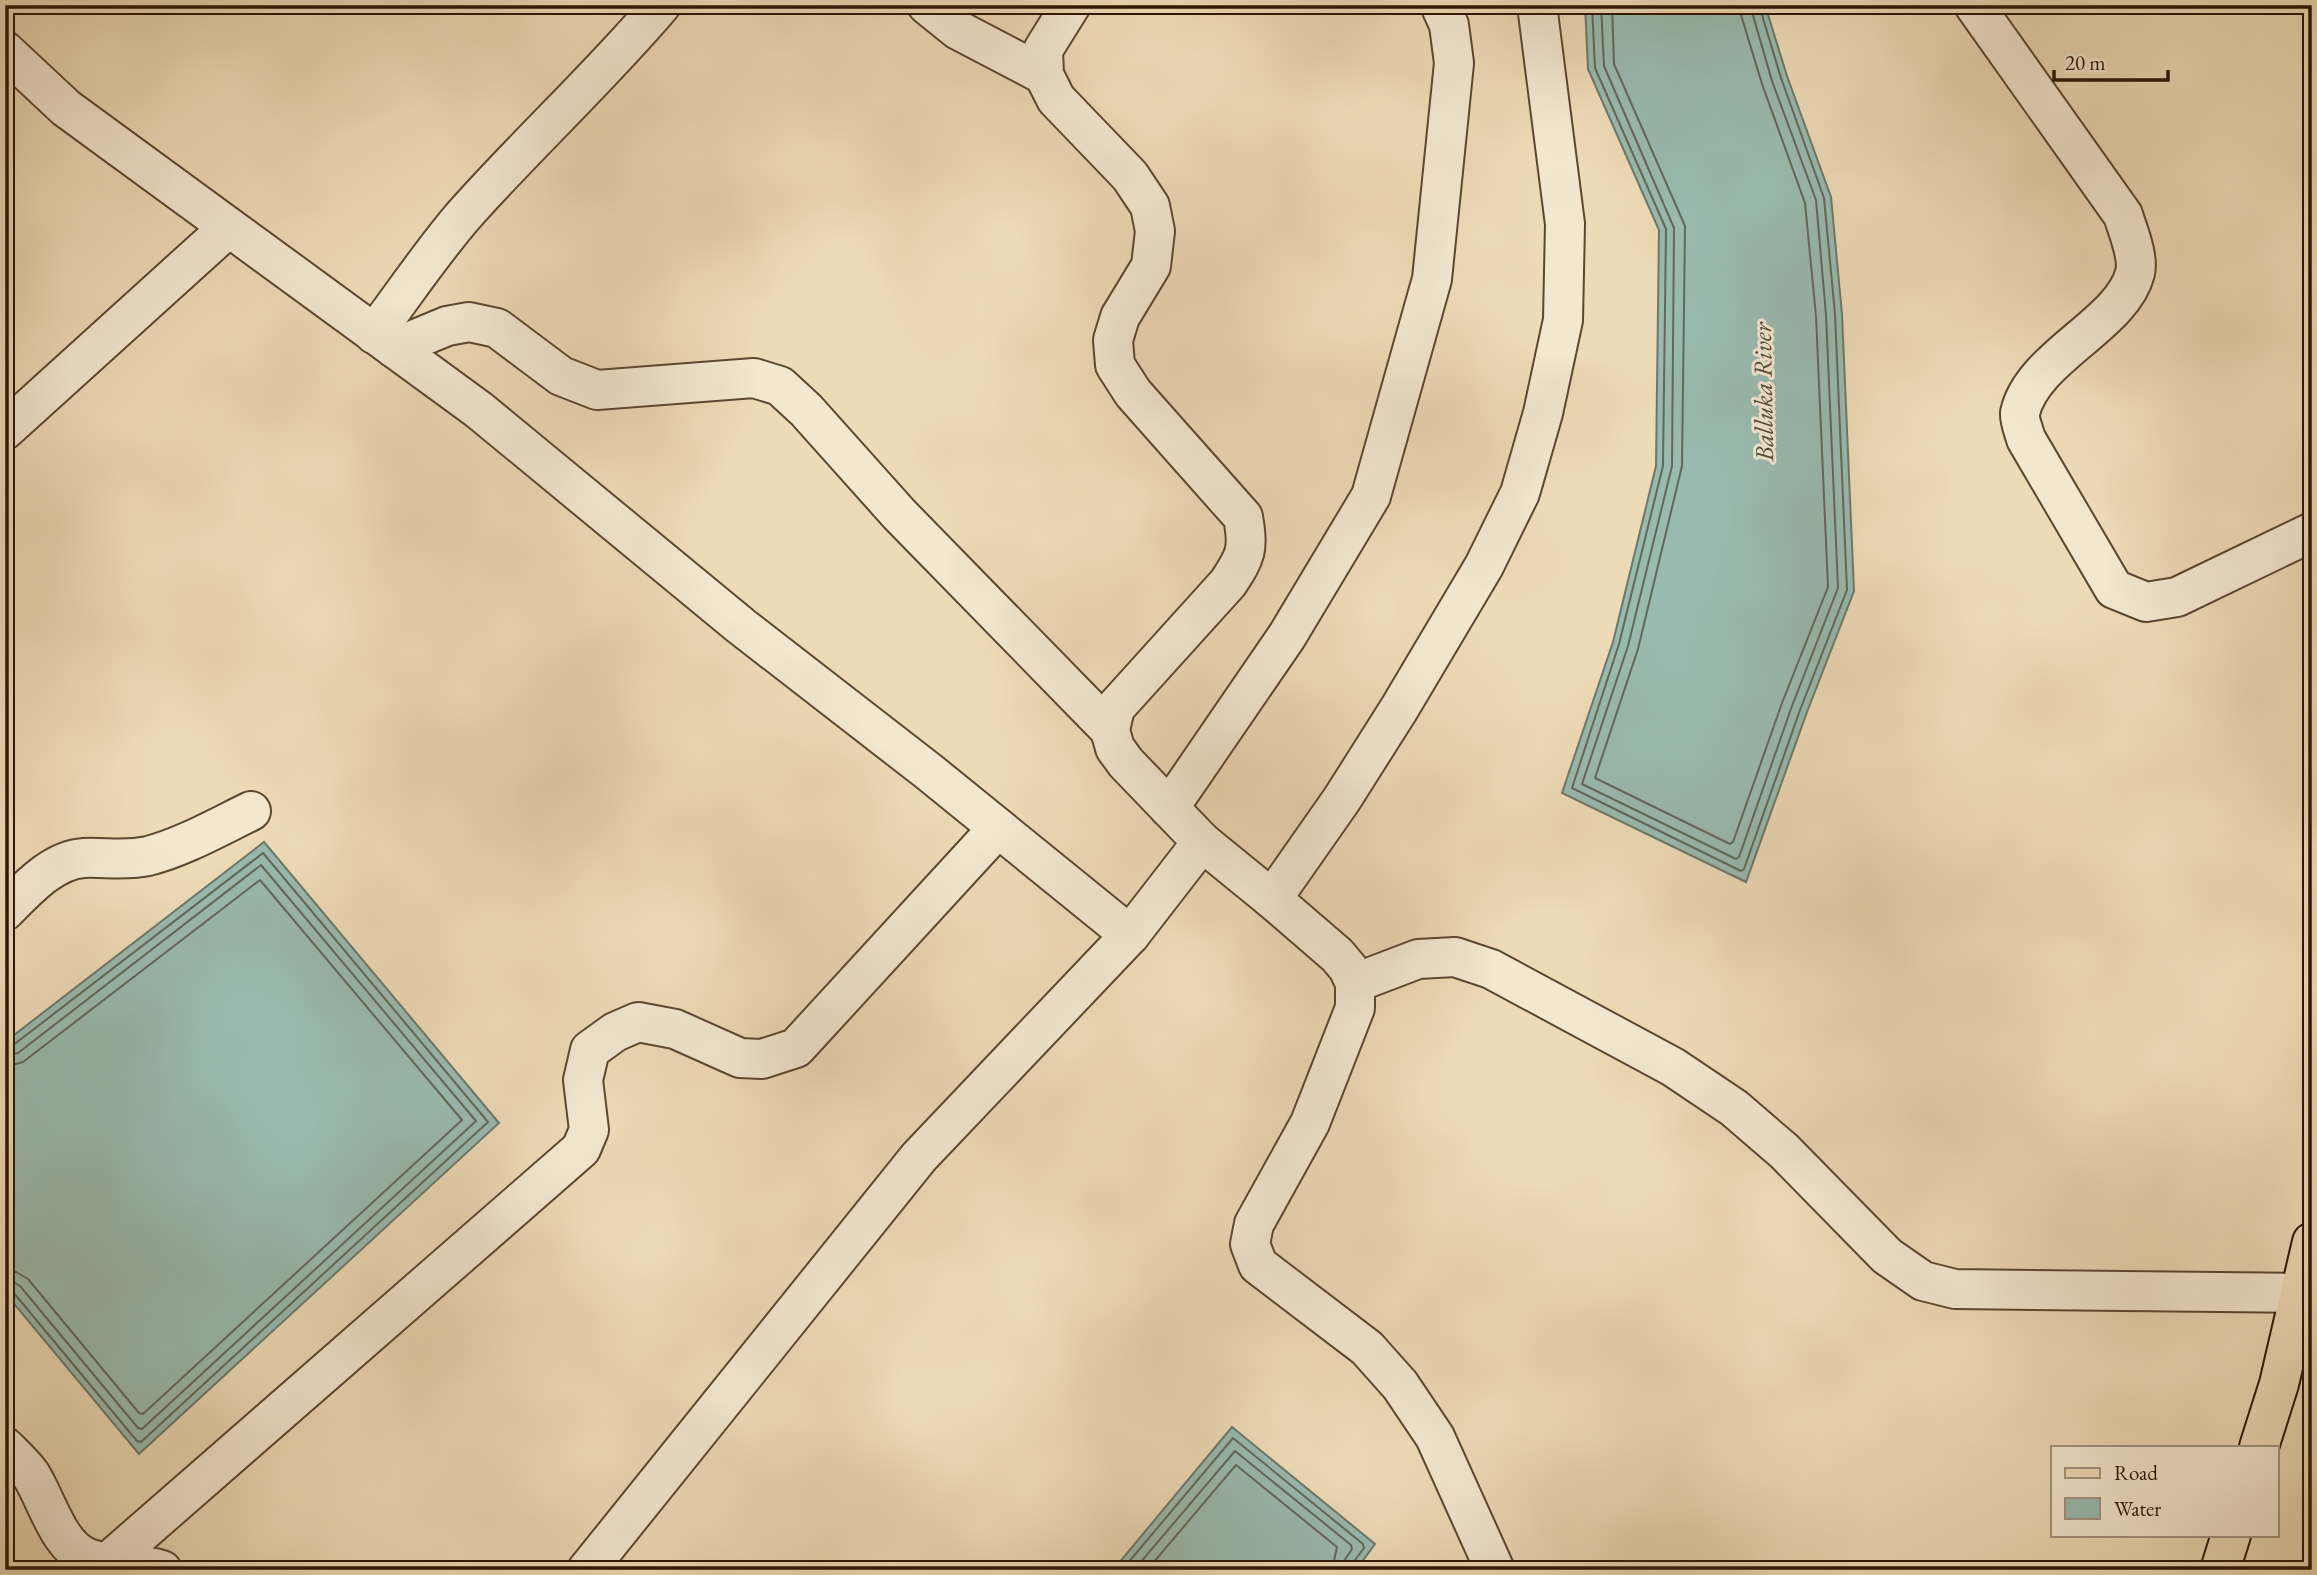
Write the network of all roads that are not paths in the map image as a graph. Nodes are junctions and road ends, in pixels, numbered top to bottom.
1 (661, 5) edge
2 (927, 5) edge
3 (1071, 5) edge
4 (1440, 5) edge
5 (1537, 5) edge
6 (1974, 5) edge
7 (5, 51) edge
8 (1044, 75) junction
9 (228, 228) junction
10 (384, 341) junction
11 (5, 430) edge
12 (2312, 532) edge
13 (1110, 730) junction
14 (1169, 808) junction
15 (251, 811) dead end
16 (998, 828) junction
17 (1217, 854) junction
18 (1272, 899) junction
19 (5, 911) edge
20 (1130, 935) junction
21 (1355, 983) junction
22 (2312, 1242) edge
23 (2307, 1294) edge
24 (2259, 1446) edge
25 (5, 1447) edge
26 (2231, 1536) edge
27 (107, 1563) junction
28 (162, 1570) edge
29 (587, 1570) edge
30 (1495, 1570) edge
31 (2220, 1570) edge

1 - 10 street
2 - 8 street
3 - 8 street
4 - 14 street
5 - 18 street
6 - 12 street
7 - 9 street
8 - 13 street
9 - 10 street
9 - 11 street
10 - 13 street
10 - 16 street
13 - 14 street
14 - 17 street
15 - 19 street
16 - 20 street
16 - 27 street
17 - 18 street
17 - 20 street
18 - 21 street
20 - 29 street
21 - 23 street
21 - 30 street
22 - 23 main road
23 - 24 main road
25 - 27 street
26 - 31 main road
27 - 28 street

